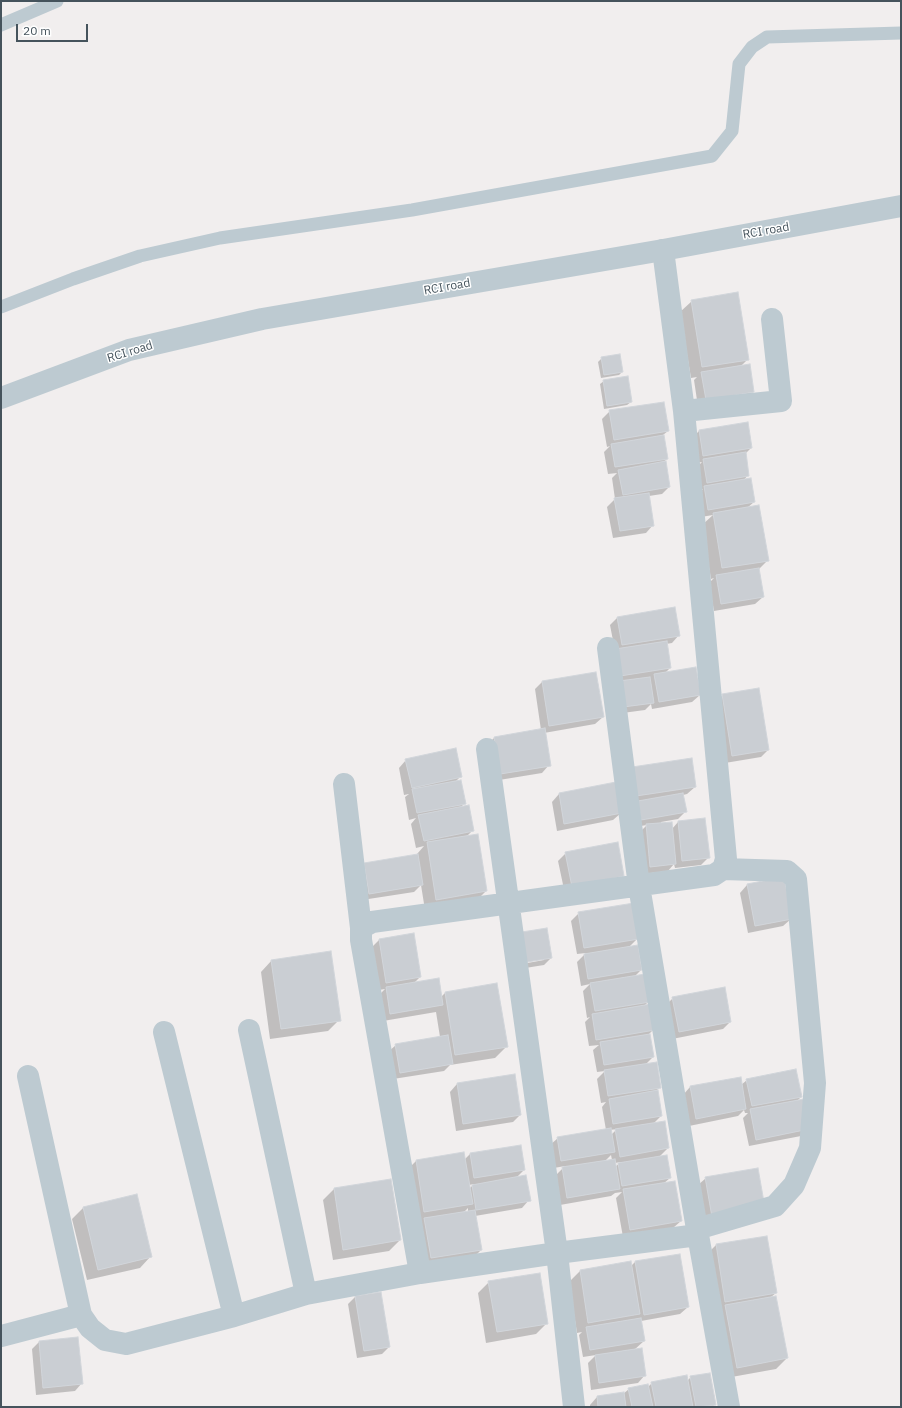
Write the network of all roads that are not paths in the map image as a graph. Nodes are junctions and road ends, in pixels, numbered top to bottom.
1 (57, 1) edge
2 (1, 25) edge
3 (901, 33) edge
4 (901, 206) edge
5 (663, 250) junction
6 (1, 307) edge
7 (772, 319) dead end
8 (1, 398) edge
9 (684, 411) junction
10 (608, 648) dead end
11 (487, 749) dead end
12 (344, 784) dead end
13 (723, 869) junction
14 (639, 886) junction
15 (509, 904) junction
16 (361, 928) junction
17 (249, 1030) dead end
18 (164, 1032) dead end
19 (28, 1076) dead end
20 (698, 1232) junction
21 (557, 1253) junction
22 (420, 1273) junction
23 (306, 1294) junction
24 (80, 1315) junction
25 (234, 1316) junction
26 (1, 1336) edge
27 (574, 1407) edge
28 (729, 1407) edge

1 - 2 lane
3 - 6 lane
4 - 5 street, RCI road
5 - 8 street, RCI road
5 - 9 street
7 - 9 street
9 - 13 street
10 - 14 street
11 - 15 street
12 - 16 street
13 - 14 street
13 - 20 street
14 - 15 street
14 - 20 street
15 - 16 street
15 - 21 street
16 - 22 street
17 - 23 street
18 - 25 street
19 - 24 street
20 - 21 street
20 - 28 street
21 - 22 street
21 - 27 street
22 - 23 street
23 - 25 street
24 - 25 street
24 - 26 street

